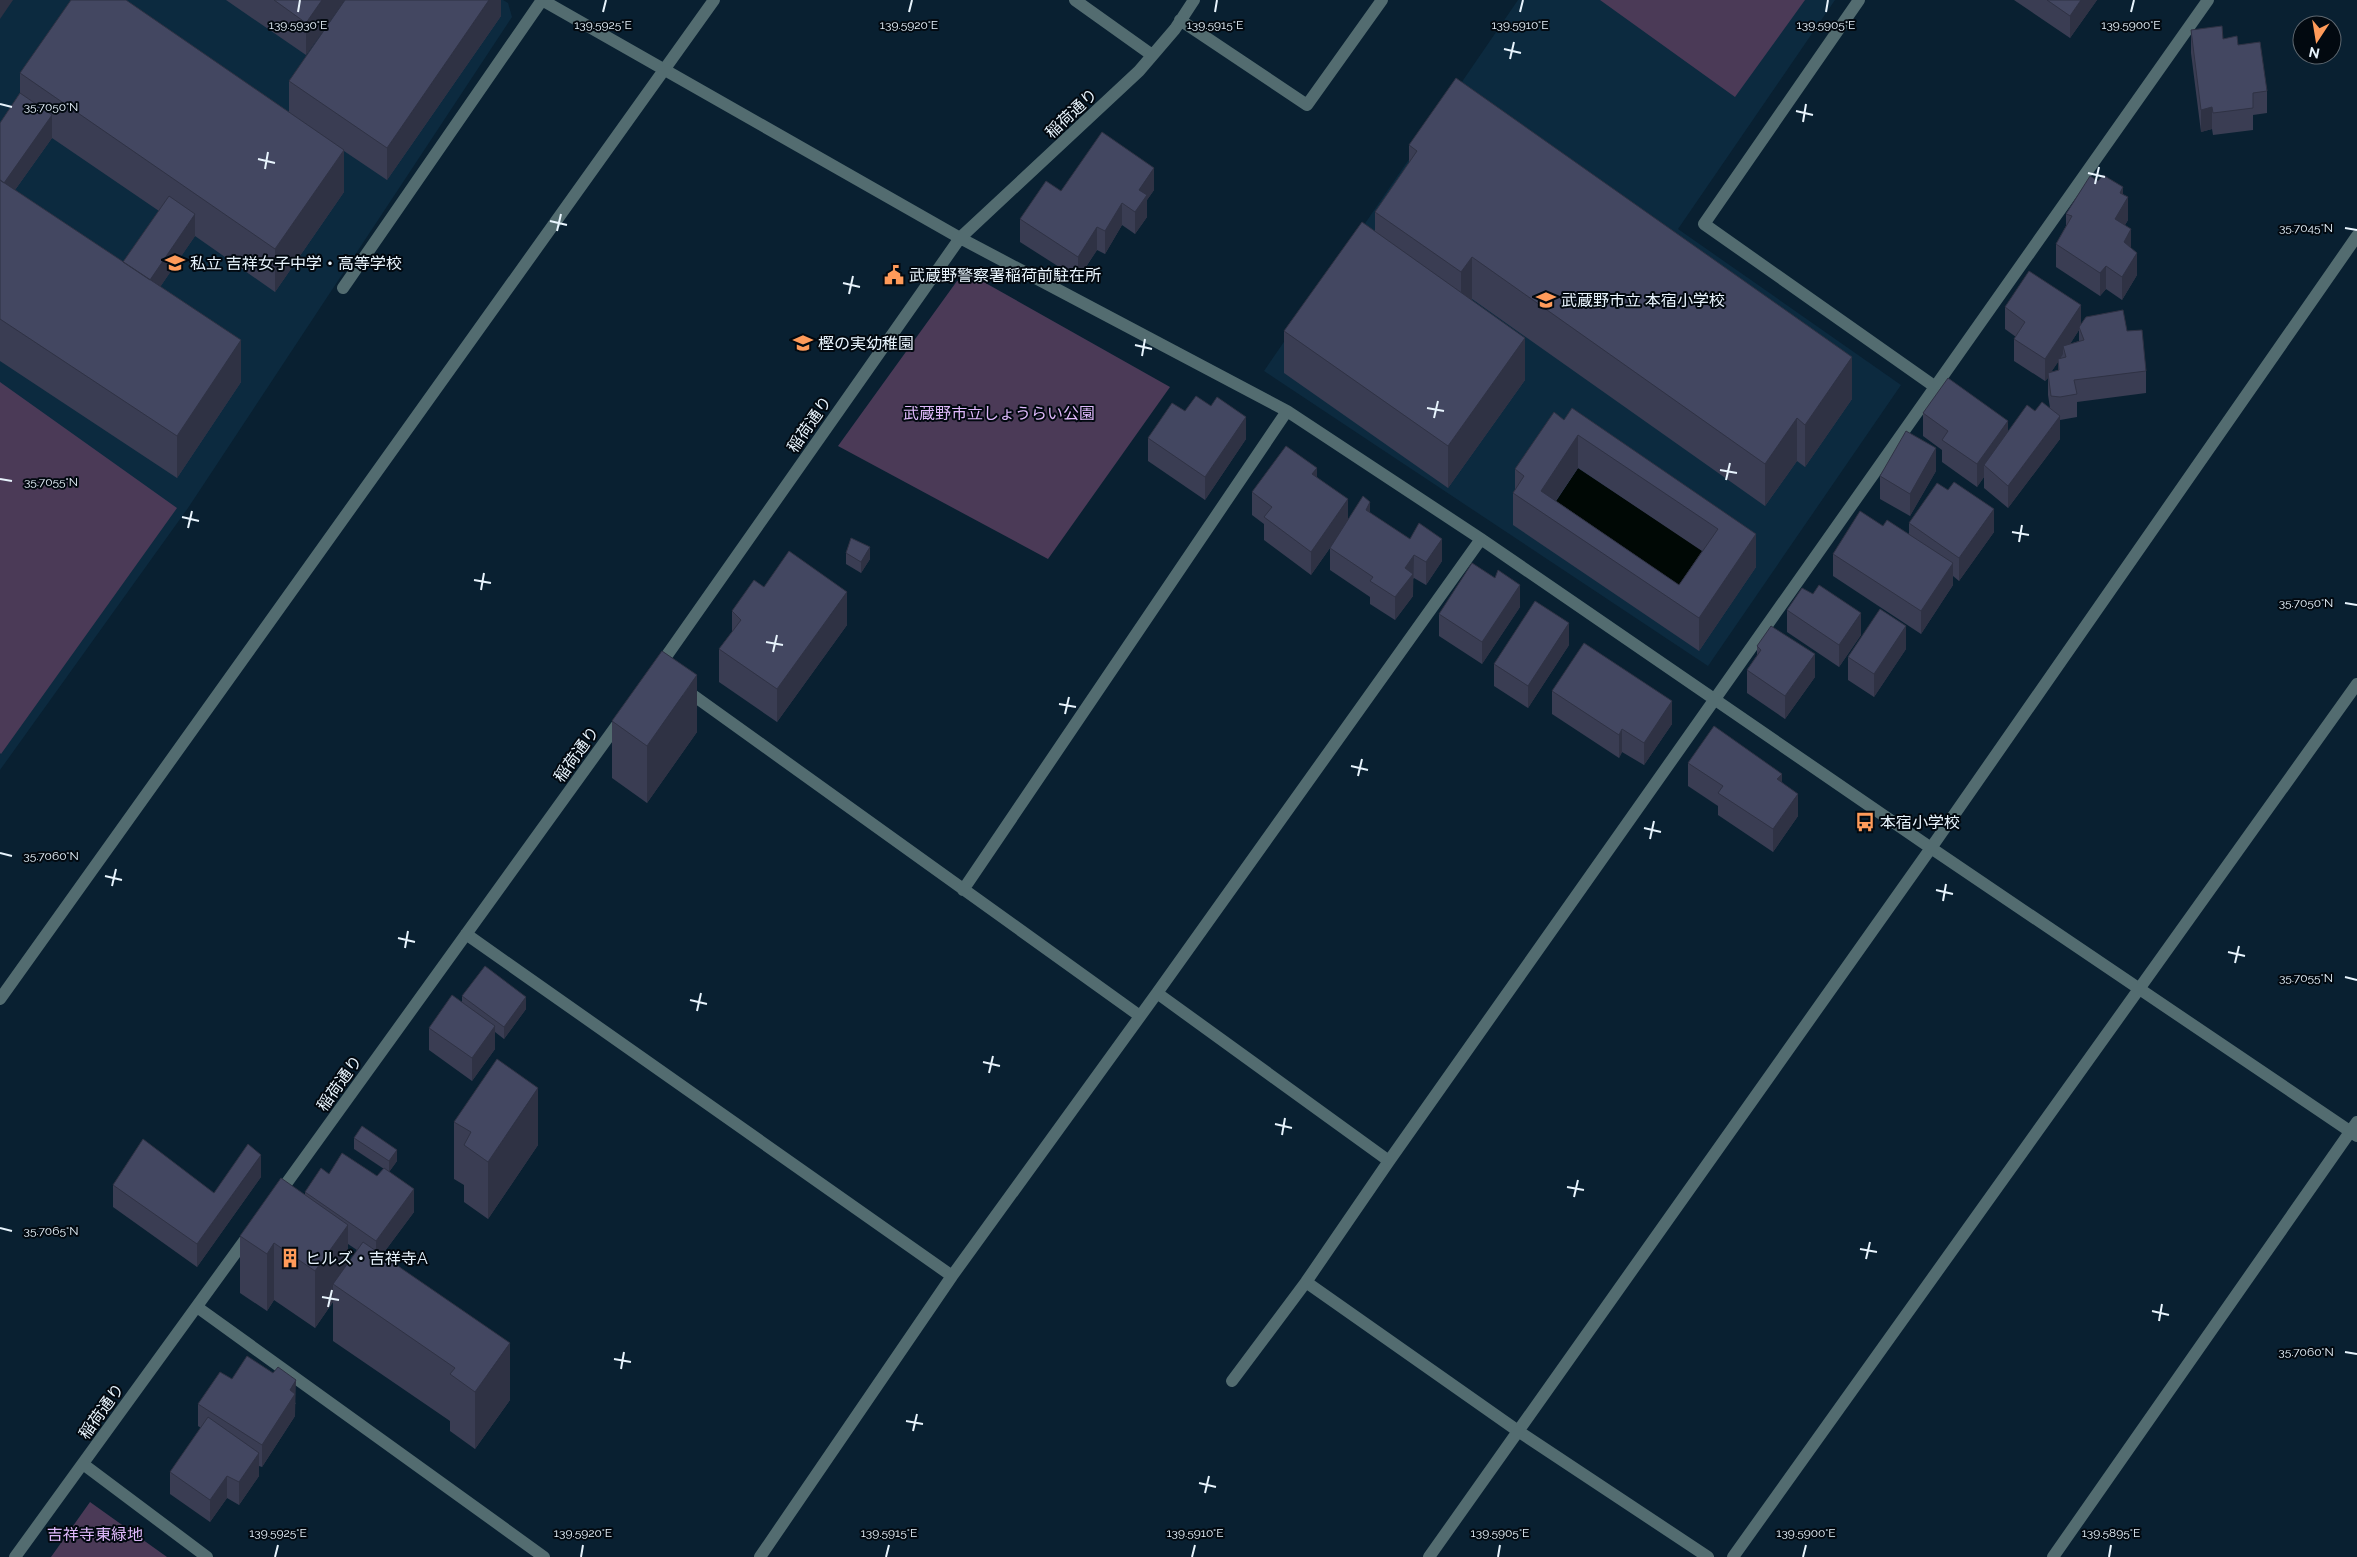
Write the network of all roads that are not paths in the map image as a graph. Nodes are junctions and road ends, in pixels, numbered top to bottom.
1 (542, 0) edge
2 (714, 0) edge
3 (1075, 0) edge
4 (1194, 0) edge
5 (1382, 0) edge
6 (1859, 0) edge
7 (2208, 0) edge
8 (1180, 20) junction
9 (1152, 55) junction
10 (664, 70) junction
11 (2357, 236) edge
12 (960, 238) junction
13 (343, 288) dead end
14 (1934, 386) junction
15 (1287, 411) junction
16 (1481, 539) junction
17 (2357, 684) edge
18 (1714, 698) junction
19 (628, 710) edge
20 (1931, 848) junction
21 (963, 890) junction
22 (466, 934) junction
23 (2139, 988) junction
24 (1157, 993) junction
25 (0, 999) edge
26 (1140, 1016) junction
27 (2355, 1130) edge
28 (1389, 1161) junction
29 (273, 1202) edge
30 (255, 1226) edge
31 (952, 1276) junction
32 (1306, 1282) junction
33 (197, 1308) junction
34 (1232, 1381) dead end
35 (1518, 1431) junction
36 (83, 1464) junction
37 (15, 1557) edge
38 (207, 1557) edge
39 (544, 1557) edge
40 (760, 1557) edge
41 (1429, 1557) edge
42 (1708, 1557) edge
43 (1733, 1557) edge
44 (2053, 1557) edge

1 - 10 street
1 - 13 street
2 - 10 street
3 - 9 street
4 - 8 street, 稲荷通り
5 - 8 street
6 - 14 street
7 - 14 street
8 - 9 street, 稲荷通り
9 - 12 street, 稲荷通り
10 - 12 street
10 - 25 street
11 - 20 street
12 - 15 street
12 - 21 street, 稲荷通り
14 - 18 street
15 - 16 street
15 - 21 street
16 - 18 street
16 - 24 street
17 - 23 street
18 - 20 street
18 - 28 street
19 - 22 street, 稲荷通り
20 - 23 street
20 - 35 street
21 - 26 street
22 - 29 street, 稲荷通り
22 - 31 street
23 - 27 street
23 - 43 street
24 - 26 street
24 - 28 street
26 - 31 street
27 - 44 street
28 - 32 street
30 - 33 street, 稲荷通り
31 - 40 street
32 - 34 street
32 - 35 street
33 - 36 street, 稲荷通り
33 - 39 street
35 - 41 street
35 - 42 street
36 - 37 street, 稲荷通り
36 - 38 street

